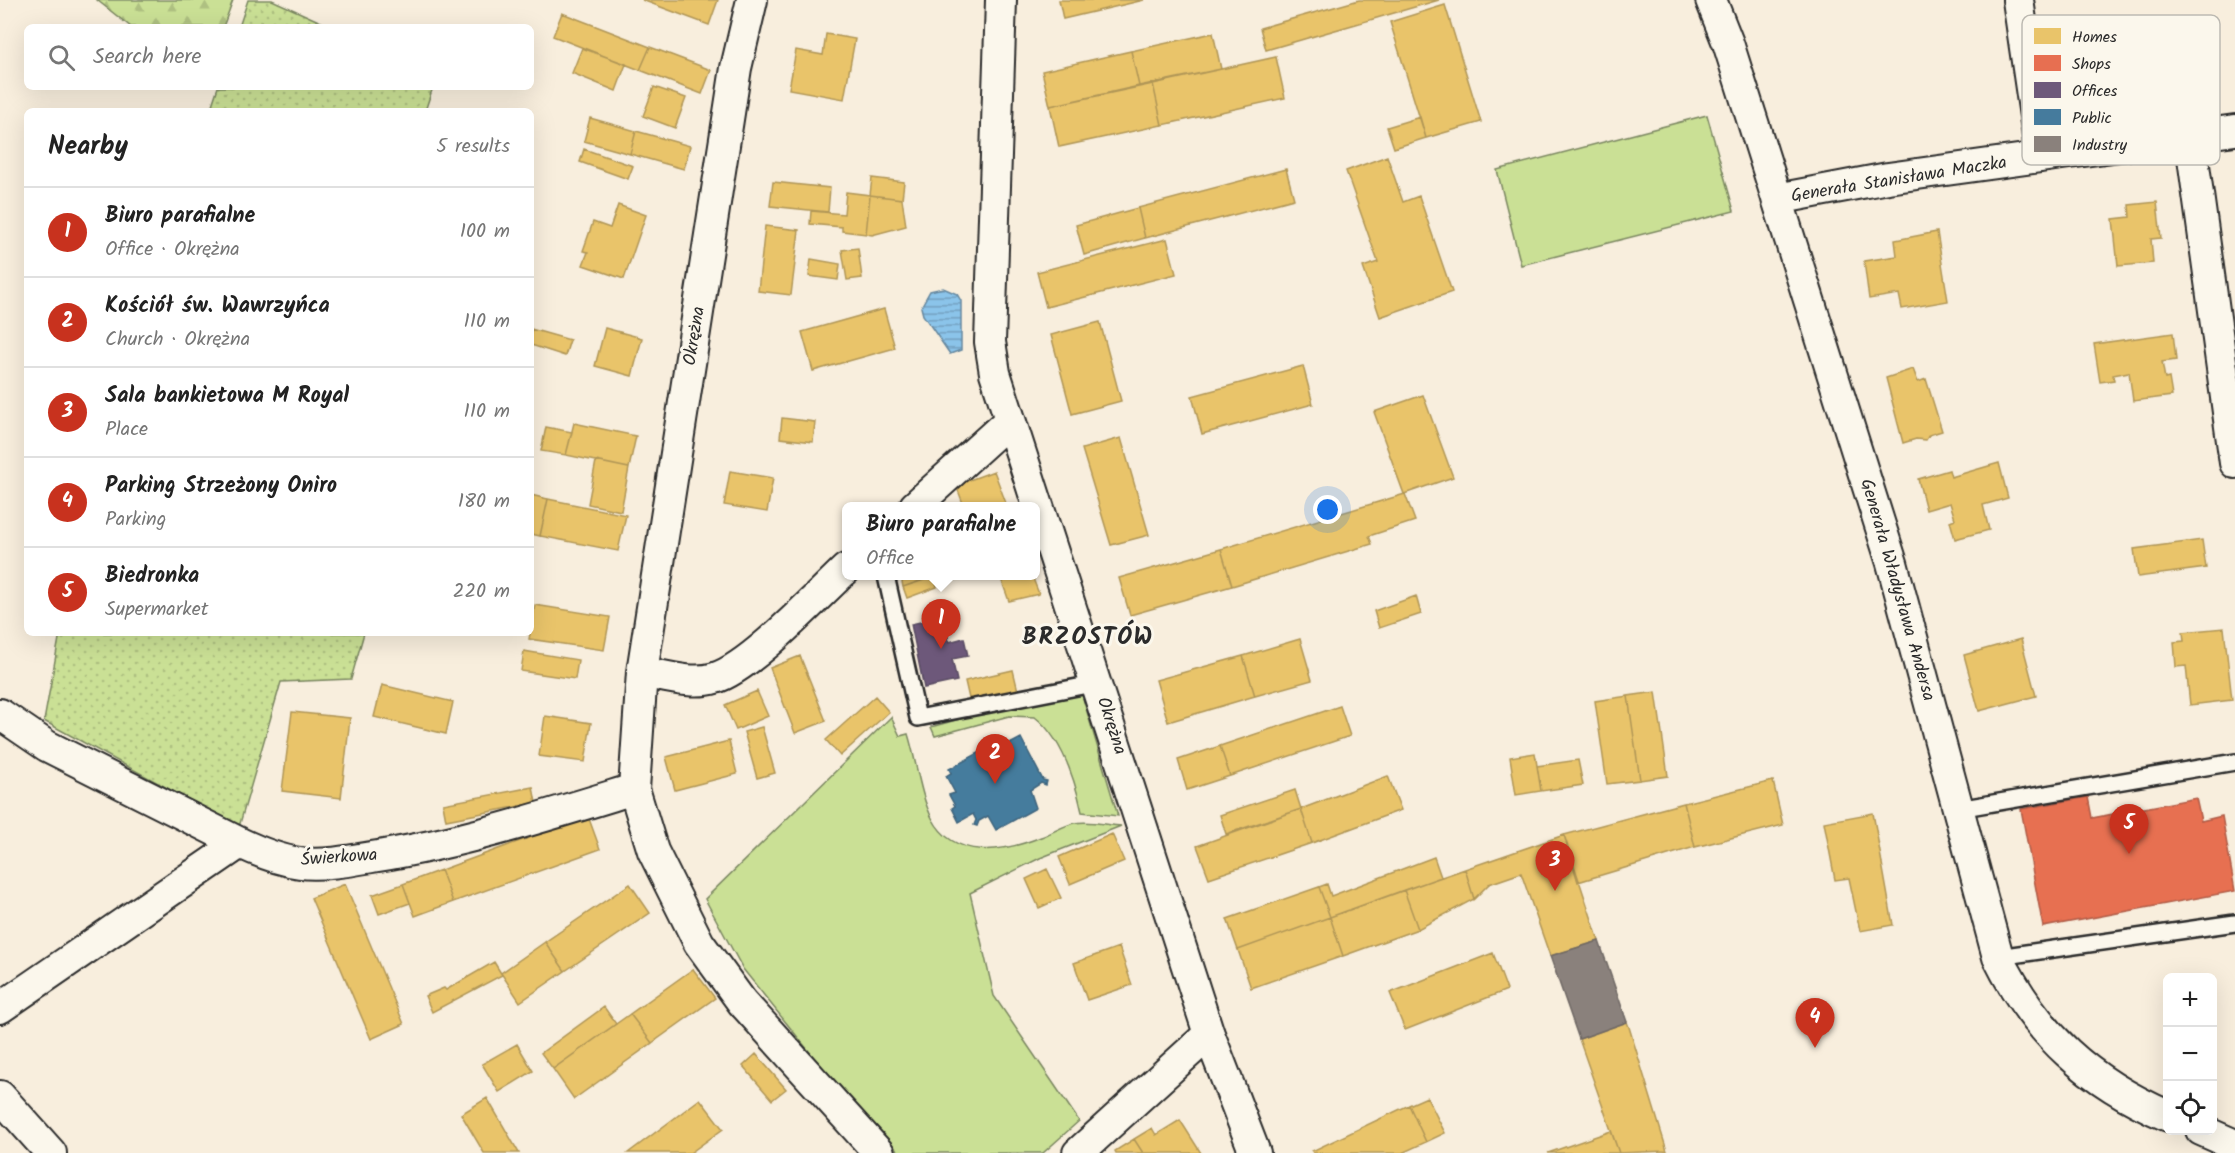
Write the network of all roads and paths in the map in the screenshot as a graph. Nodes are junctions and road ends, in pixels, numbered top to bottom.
1 (752, 0) edge
2 (1001, 0) edge
3 (1711, 0) edge
4 (2018, 0) edge
5 (2022, 27) edge
6 (2235, 130) edge
7 (2220, 132) edge
8 (2022, 160) edge
9 (2195, 165) edge
10 (1777, 199) junction
11 (2225, 324) edge
12 (1010, 420) junction
13 (2235, 463) edge
14 (920, 502) edge
15 (1037, 502) edge
16 (1040, 510) edge
17 (842, 573) edge
18 (887, 580) edge
19 (642, 672) junction
20 (1098, 683) junction
21 (0, 714) edge
22 (2235, 762) edge
23 (634, 789) junction
24 (1959, 809) junction
25 (240, 843) junction
26 (2235, 923) edge
27 (1998, 957) junction
28 (0, 1008) edge
29 (1209, 1034) junction
30 (0, 1096) edge
31 (2163, 1113) edge
32 (2211, 1135) edge
33 (2235, 1145) edge
34 (51, 1153) edge
35 (879, 1153) edge
36 (1078, 1153) edge
37 (1254, 1153) edge

1 - 19 street, Okrężna
2 - 12 street, Okrężna
3 - 10 street, Generała Władysława Andersa
4 - 5 street
6 - 7 street, Generała Stanisława Maczka
8 - 10 street, Generała Stanisława Maczka
9 - 11 street
10 - 24 street, Generała Władysława Andersa
11 - 13 street
12 - 14 street
12 - 15 street, Okrężna
16 - 20 street, Okrężna
17 - 19 street
18 - 20 lane
19 - 23 street, Okrężna
20 - 29 street, Okrężna
21 - 25 street, Świerkowa
22 - 24 lane
23 - 25 street, Świerkowa
23 - 35 street, Okrężna
24 - 27 street, Generała Władysława Andersa
25 - 28 street
26 - 27 lane
27 - 31 street, Generała Władysława Andersa
29 - 36 street
29 - 37 street, Okrężna
30 - 34 street
32 - 33 street

